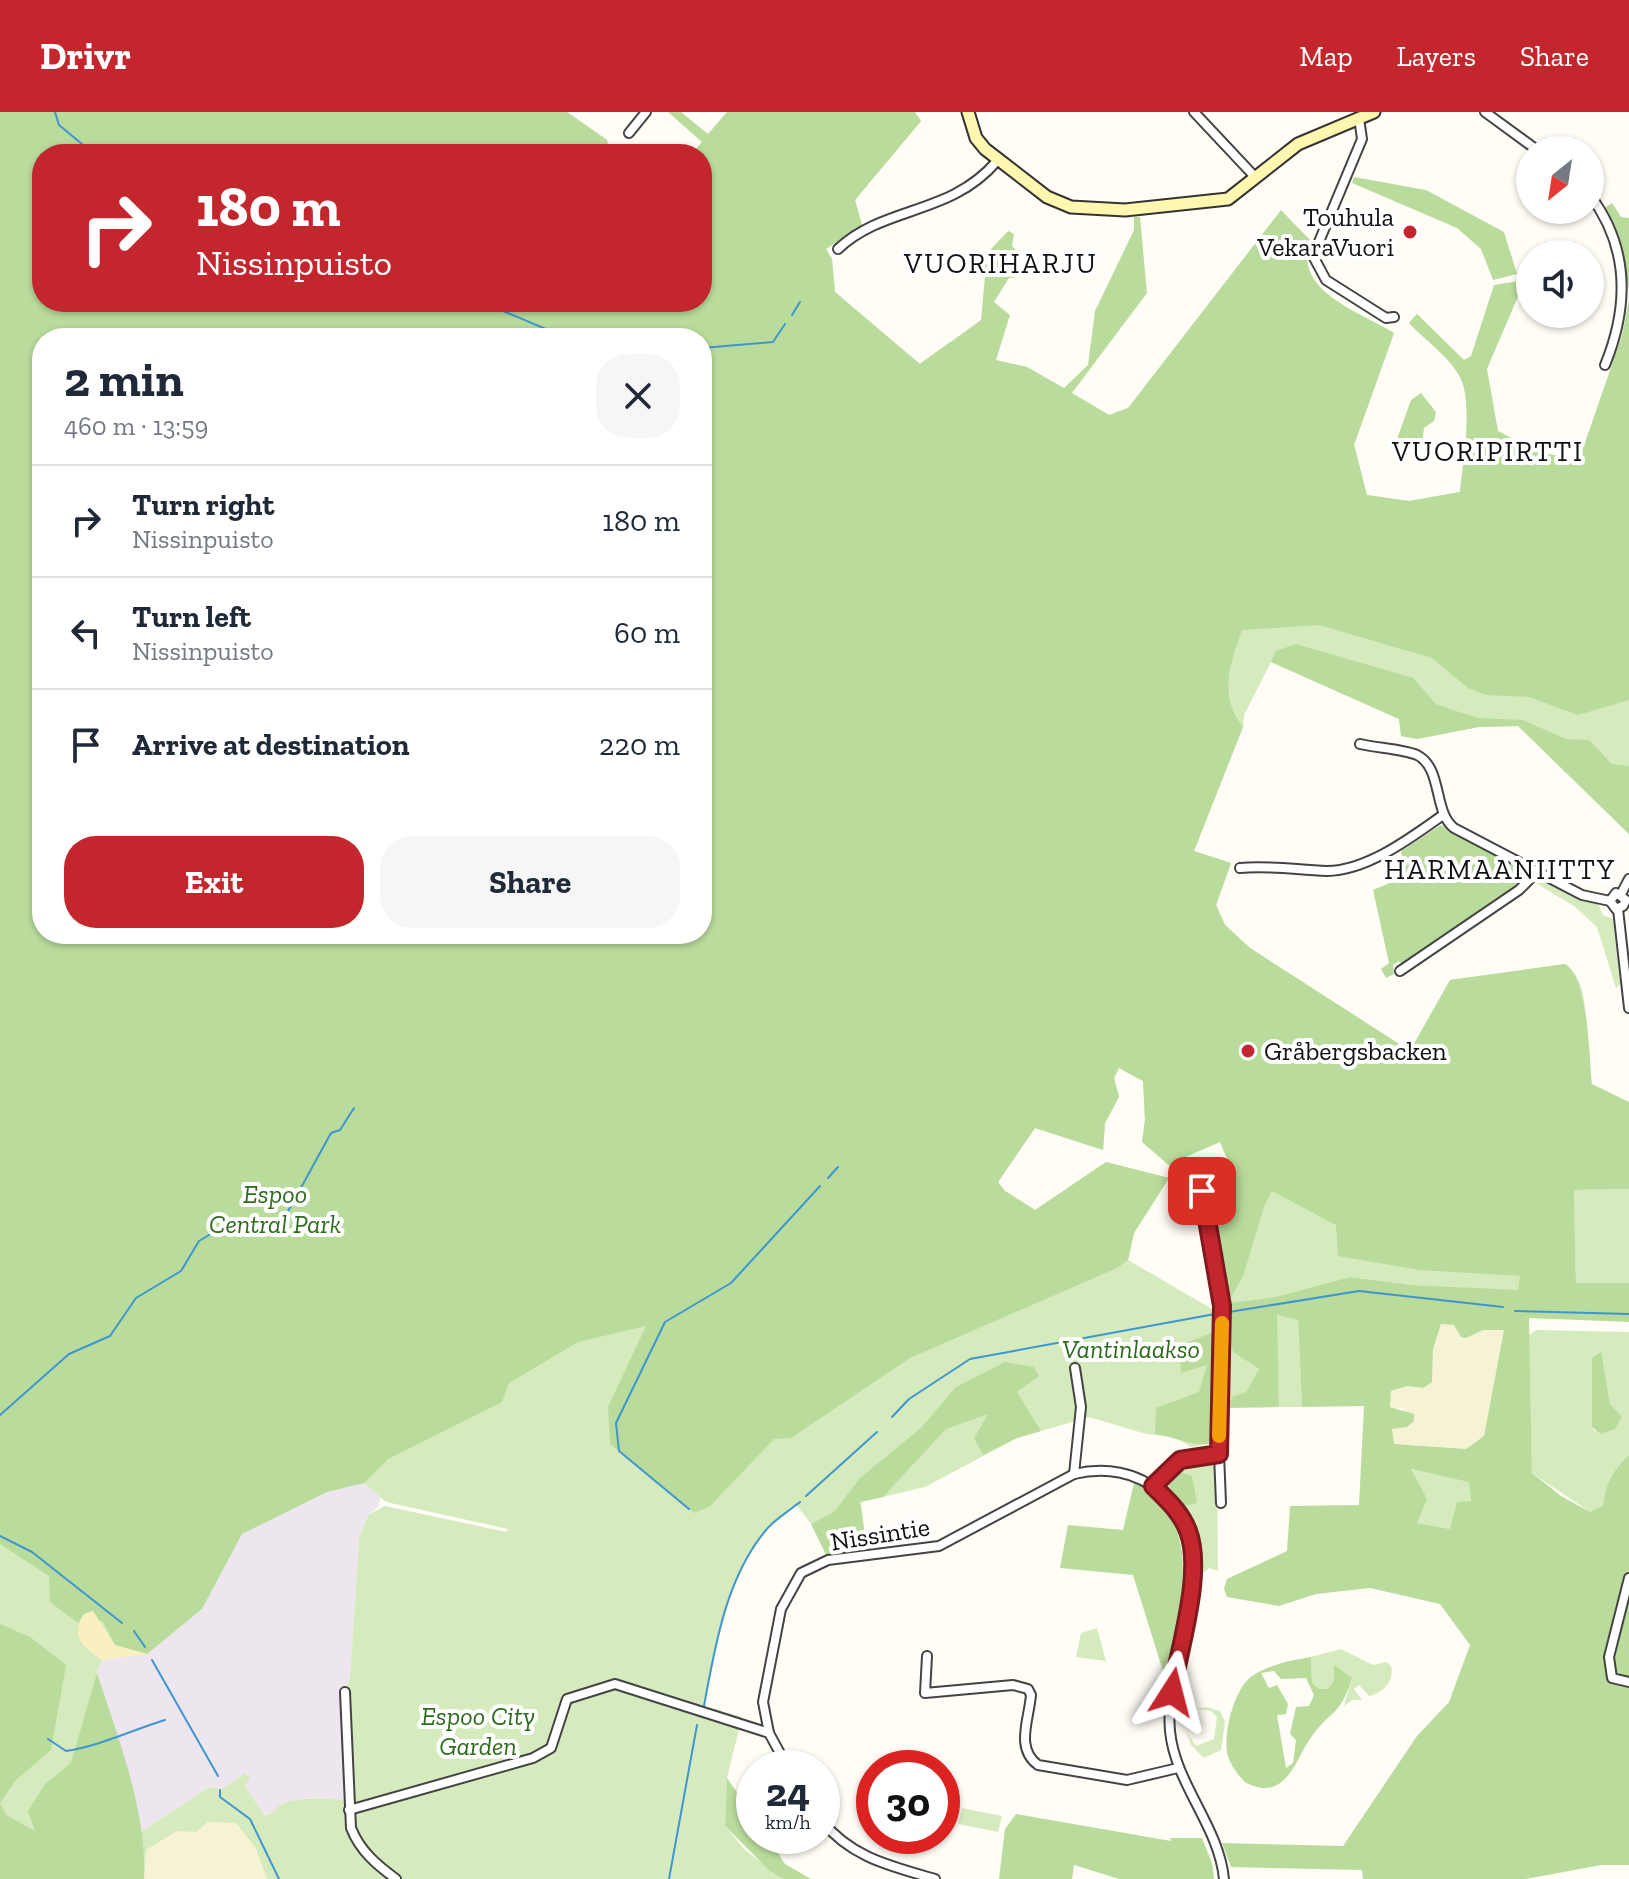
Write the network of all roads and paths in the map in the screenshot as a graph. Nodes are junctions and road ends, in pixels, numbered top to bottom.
1 (646, 112) edge
2 (968, 112) edge
3 (1194, 112) edge
4 (1374, 112) edge
5 (1485, 112) edge
6 (1495, 112) edge
7 (1359, 118) junction
8 (1510, 129) junction
9 (629, 133) dead end
10 (1519, 136) edge
11 (997, 161) junction
12 (1256, 178) junction
13 (1604, 218) edge
14 (838, 249) dead end
15 (1394, 317) dead end
16 (1605, 365) dead end
17 (1360, 744) dead end
18 (1443, 815) junction
19 (1240, 868) dead end
20 (1539, 870) junction
21 (1629, 879) edge
22 (1621, 894) junction
23 (1610, 901) junction
24 (1618, 909) junction
25 (1400, 971) dead end
26 (1629, 1008) edge
27 (1177, 1175) dead end
28 (1075, 1368) dead end
29 (1219, 1454) junction
30 (1074, 1474) junction
31 (1153, 1486) junction
32 (1221, 1503) dead end
33 (1629, 1578) edge
34 (927, 1656) dead end
35 (1629, 1682) edge
36 (345, 1692) dead end
37 (769, 1733) junction
38 (778, 1750) edge
39 (1178, 1768) junction
40 (349, 1810) junction
41 (840, 1841) edge
42 (396, 1879) edge
43 (935, 1879) edge
44 (1224, 1879) edge

1 - 9 street
2 - 11 street
3 - 12 street
4 - 7 street
5 - 8 street
6 - 8 street
7 - 12 street
7 - 15 street
8 - 10 street
11 - 12 street
11 - 14 street
13 - 16 street
17 - 18 street
18 - 19 street
18 - 20 street
20 - 23 street
20 - 25 street
21 - 22 street
22 - 23 street
22 - 24 street
23 - 24 street
24 - 26 street
27 - 29 street
28 - 30 street
29 - 31 street
29 - 32 street
30 - 31 street, Nissintie
30 - 37 street, Nissintie
31 - 39 street
33 - 35 street
34 - 39 street
36 - 40 street
37 - 38 street, Nissintie
37 - 40 street
39 - 44 street
40 - 42 street
41 - 43 street

